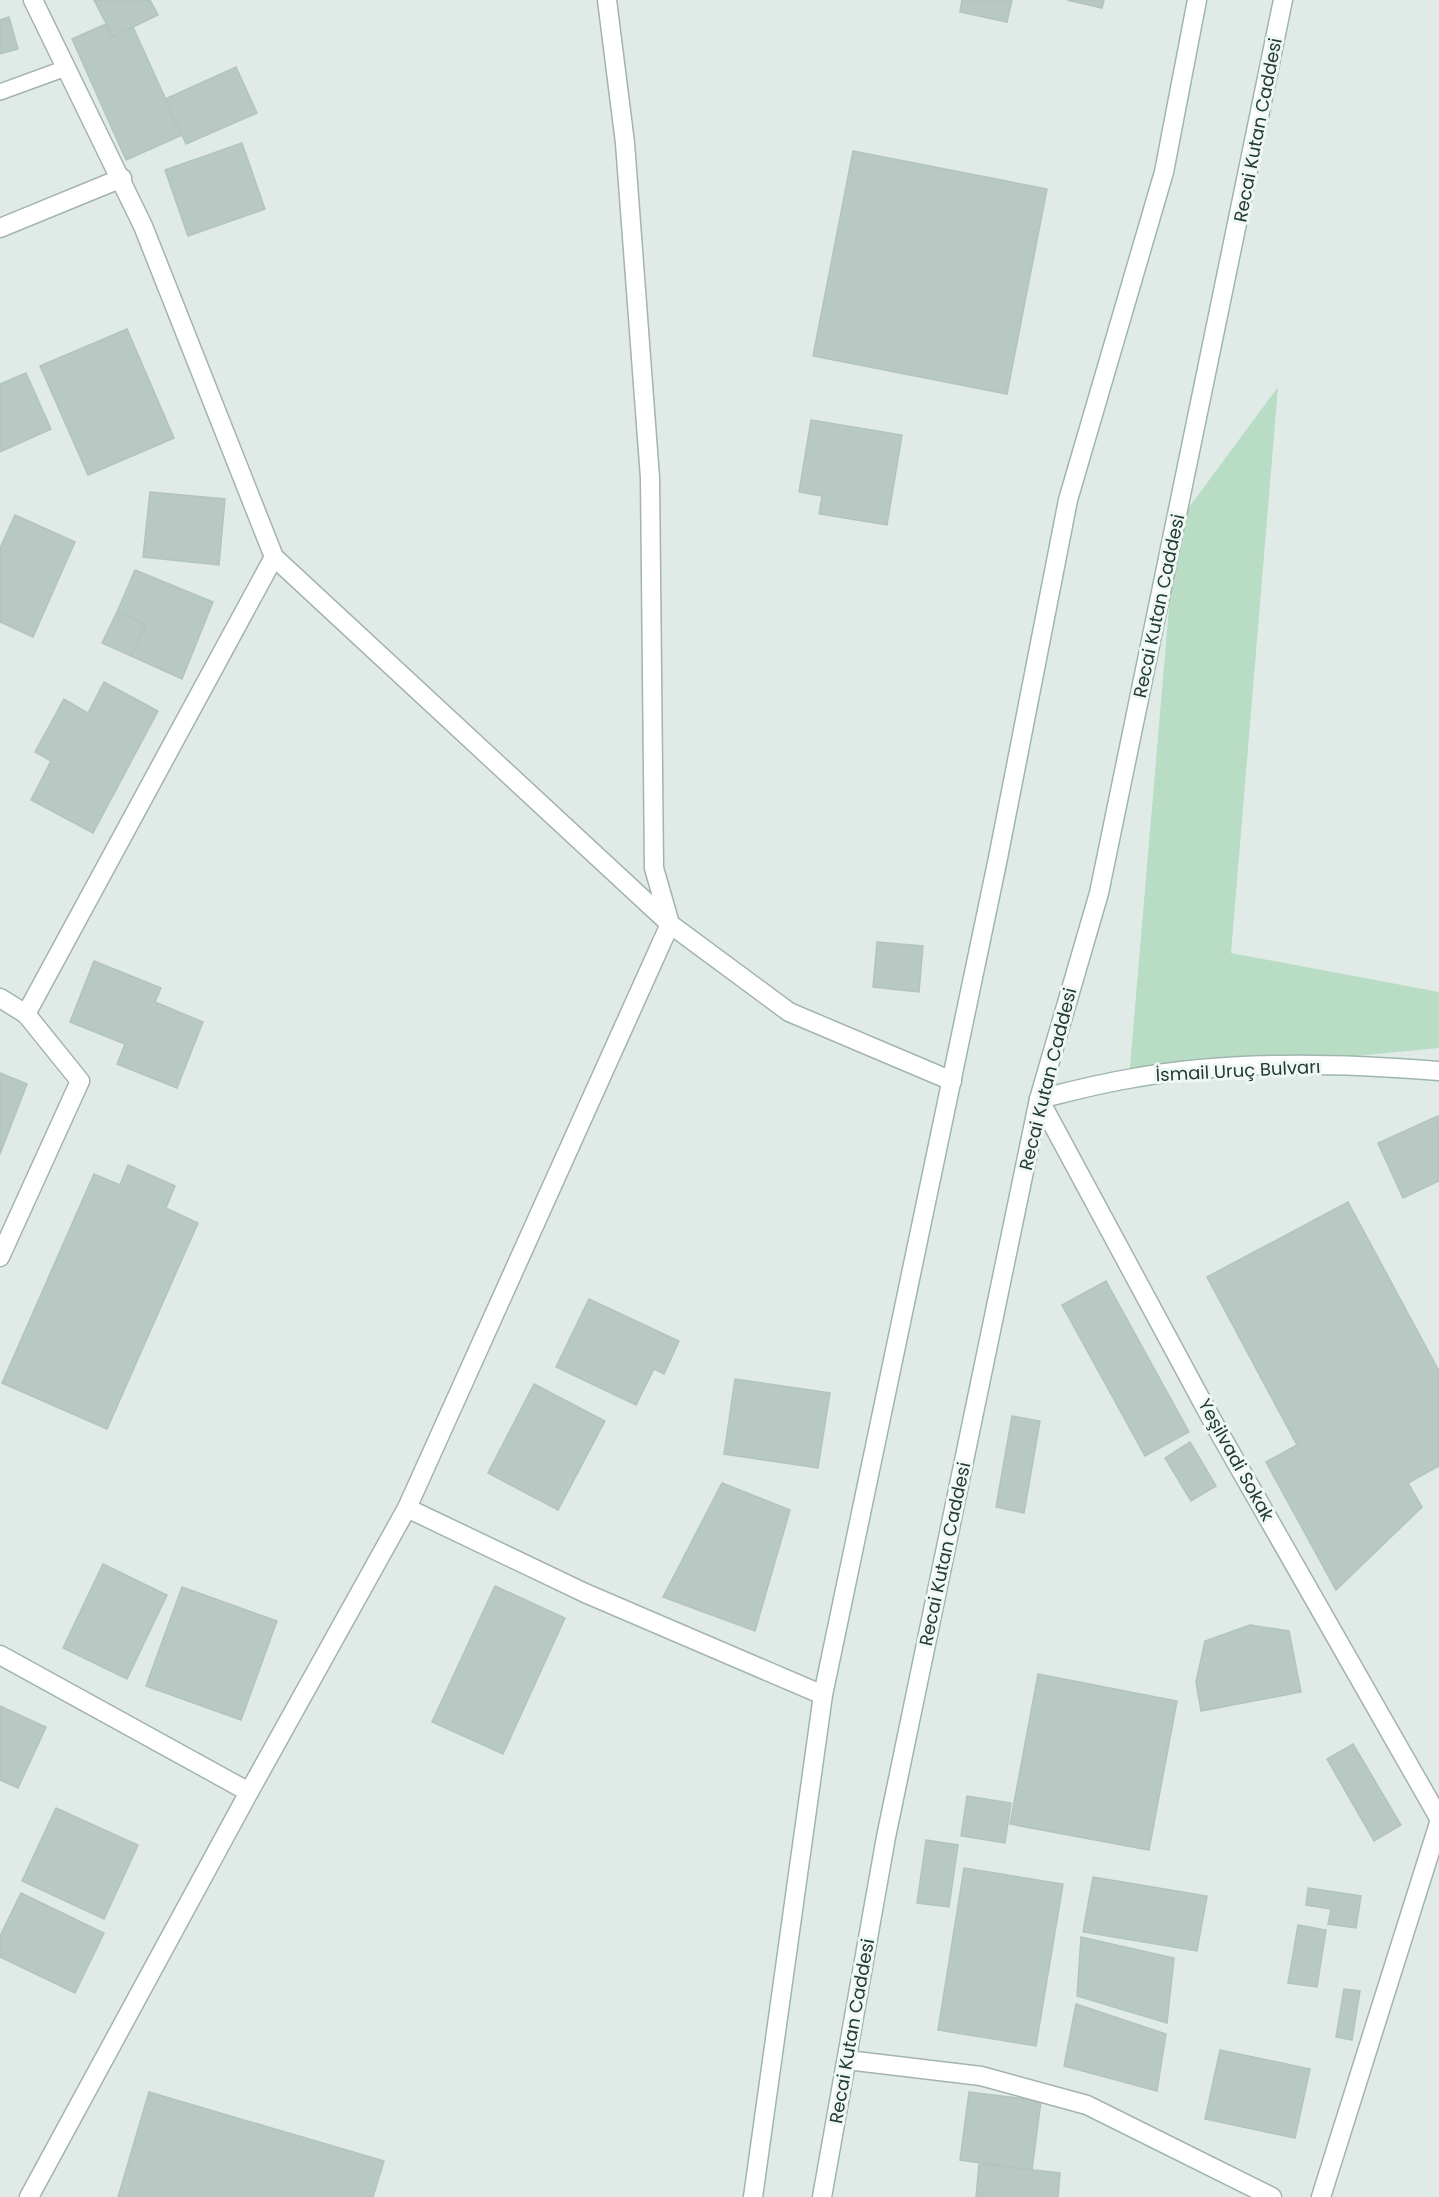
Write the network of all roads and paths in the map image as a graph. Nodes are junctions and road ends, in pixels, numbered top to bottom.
1 (33, 0) edge
2 (608, 0) edge
3 (1197, 0) edge
4 (1284, 0) edge
5 (66, 68) junction
6 (0, 92) edge
7 (122, 178) junction
8 (0, 228) edge
9 (274, 557) junction
10 (670, 924) junction
11 (0, 998) edge
12 (26, 1014) junction
13 (1439, 1071) edge
14 (952, 1081) junction
15 (1039, 1099) junction
16 (0, 1257) edge
17 (407, 1508) junction
18 (0, 1655) edge
19 (823, 1695) junction
20 (249, 1792) junction
21 (1439, 1818) edge
22 (1439, 1823) edge
23 (847, 2060) junction
24 (29, 2197) edge
25 (753, 2197) edge
26 (822, 2197) edge
27 (1272, 2197) edge
28 (1321, 2197) edge

1 - 5 street
2 - 10 street
3 - 14 street
4 - 15 street, Recai Kutan Caddesi
5 - 6 lane
5 - 7 street
7 - 8 street
7 - 9 street
9 - 10 street
9 - 12 street
10 - 14 street
10 - 17 street
11 - 12 street
12 - 16 street
13 - 15 street, İsmail Uruç Bulvarı
14 - 19 street
15 - 21 street, Yeşilvadi Sokak
15 - 23 street, Recai Kutan Caddesi
17 - 19 street
17 - 20 street
18 - 20 street
19 - 25 street
20 - 24 street
22 - 28 street
23 - 26 street, Recai Kutan Caddesi
23 - 27 street

